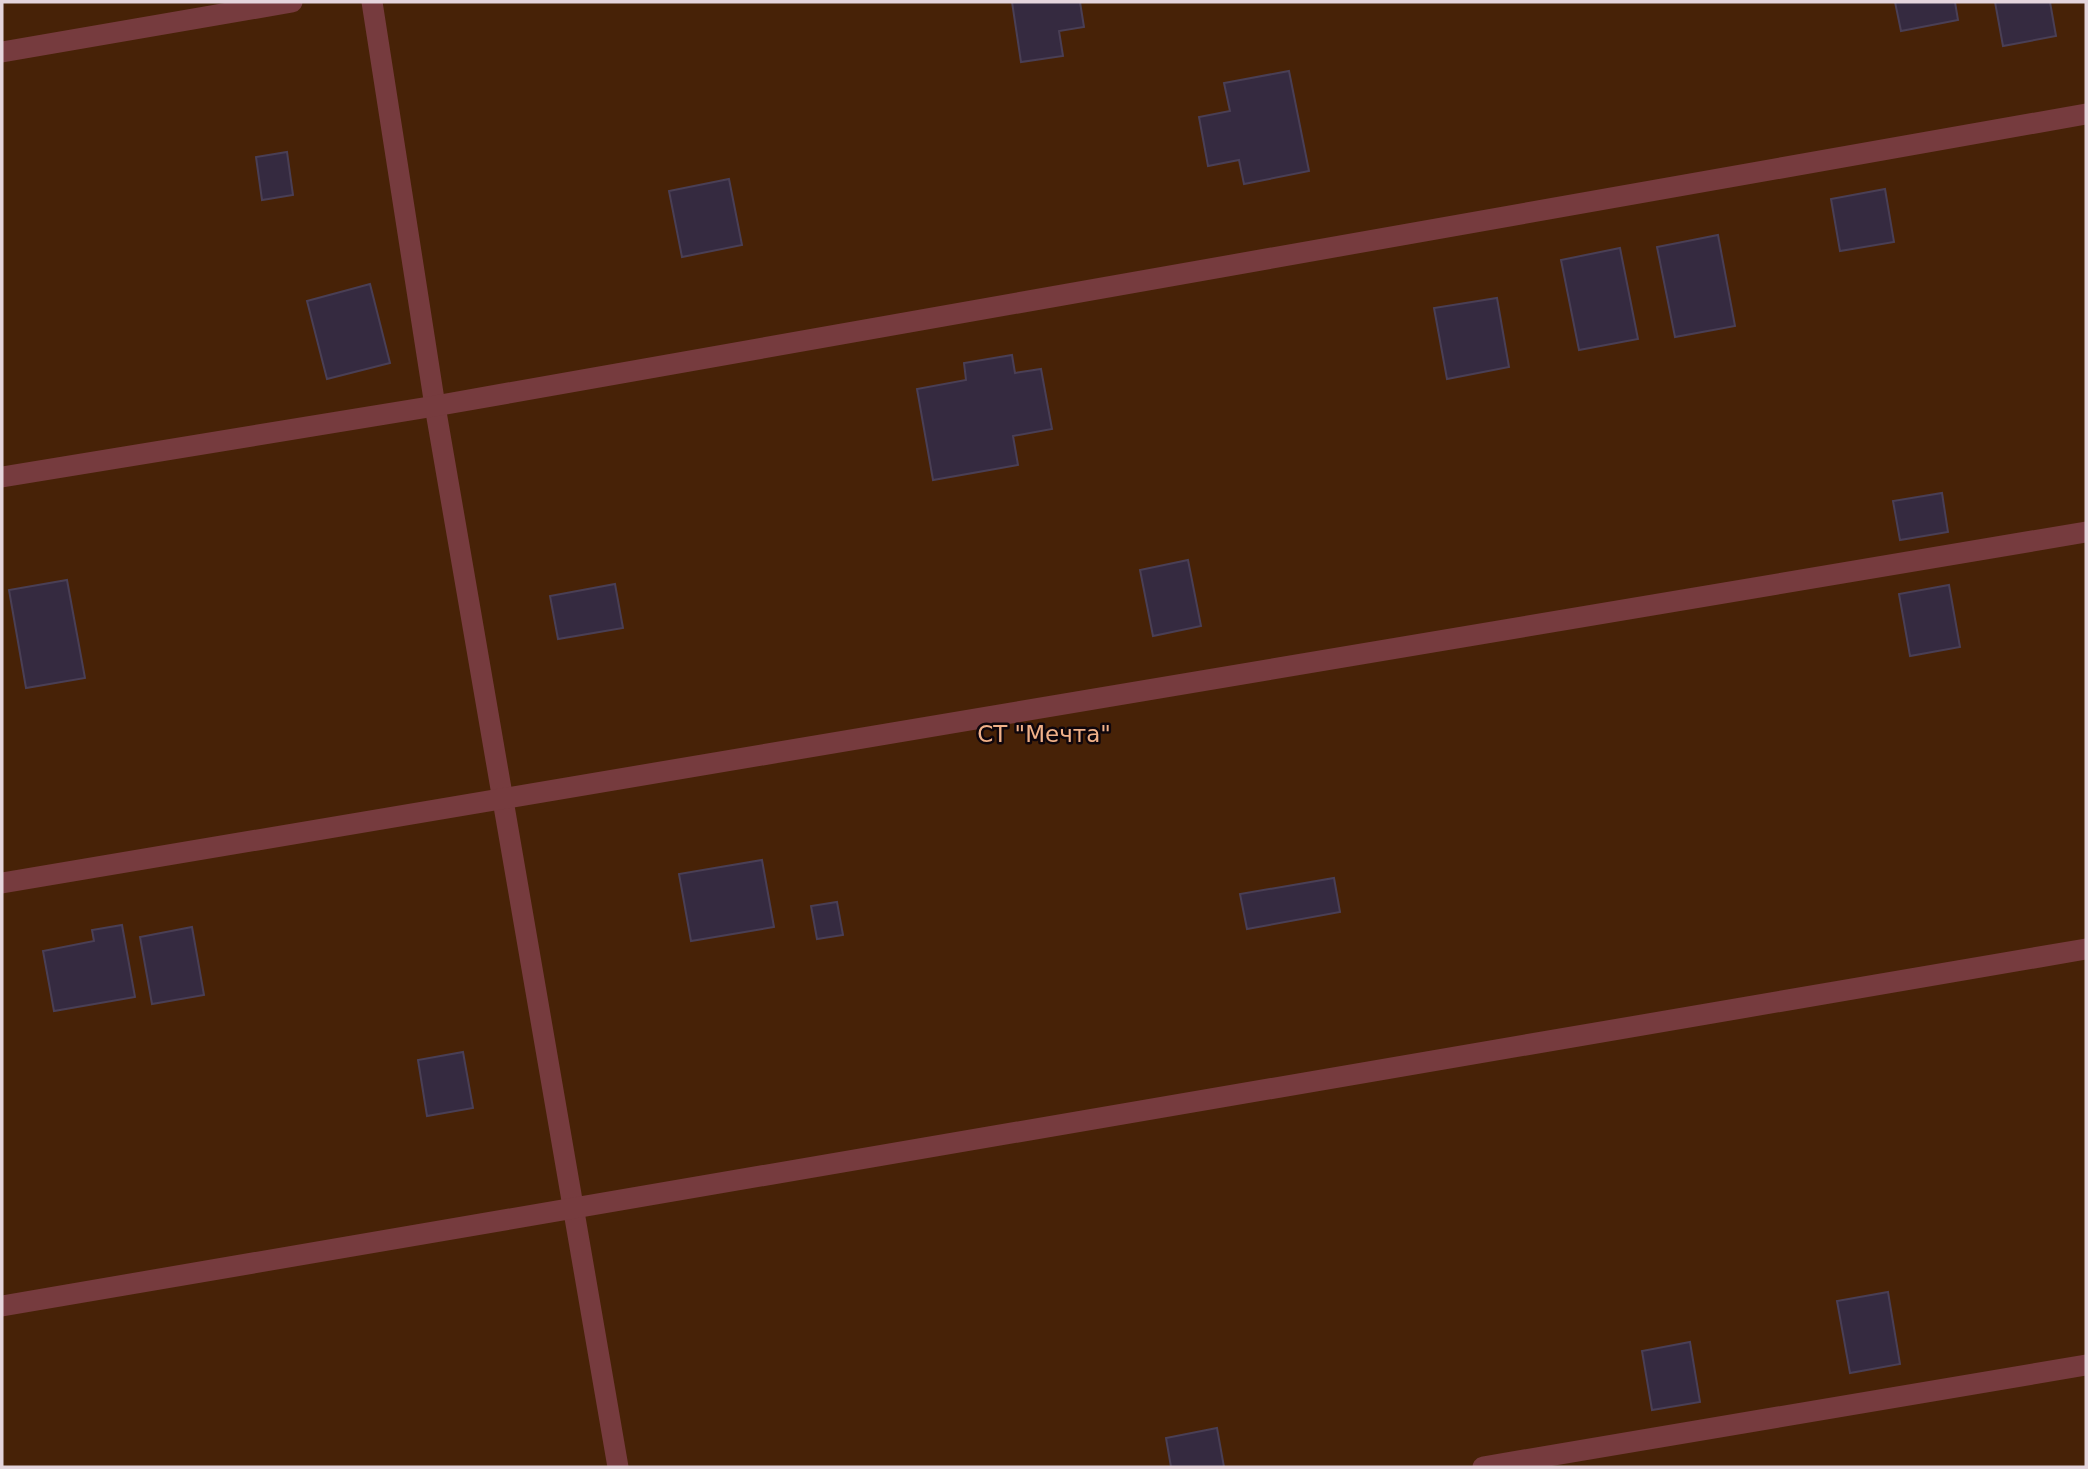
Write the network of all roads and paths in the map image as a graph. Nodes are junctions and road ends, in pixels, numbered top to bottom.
1 (292, 2) edge
2 (372, 2) edge
3 (2, 52) edge
4 (2086, 114) edge
5 (435, 406) junction
6 (2, 477) edge
7 (2086, 532) edge
8 (502, 798) junction
9 (2, 883) edge
10 (2086, 949) edge
11 (573, 1208) junction
12 (2, 1306) edge
13 (2086, 1365) edge
14 (618, 1467) edge
15 (1483, 1467) edge

1 - 3 lane
2 - 5 lane
4 - 5 lane
5 - 6 lane
5 - 8 lane
7 - 8 lane
8 - 9 lane
8 - 11 lane
10 - 11 lane
11 - 12 lane
11 - 14 lane
13 - 15 lane

